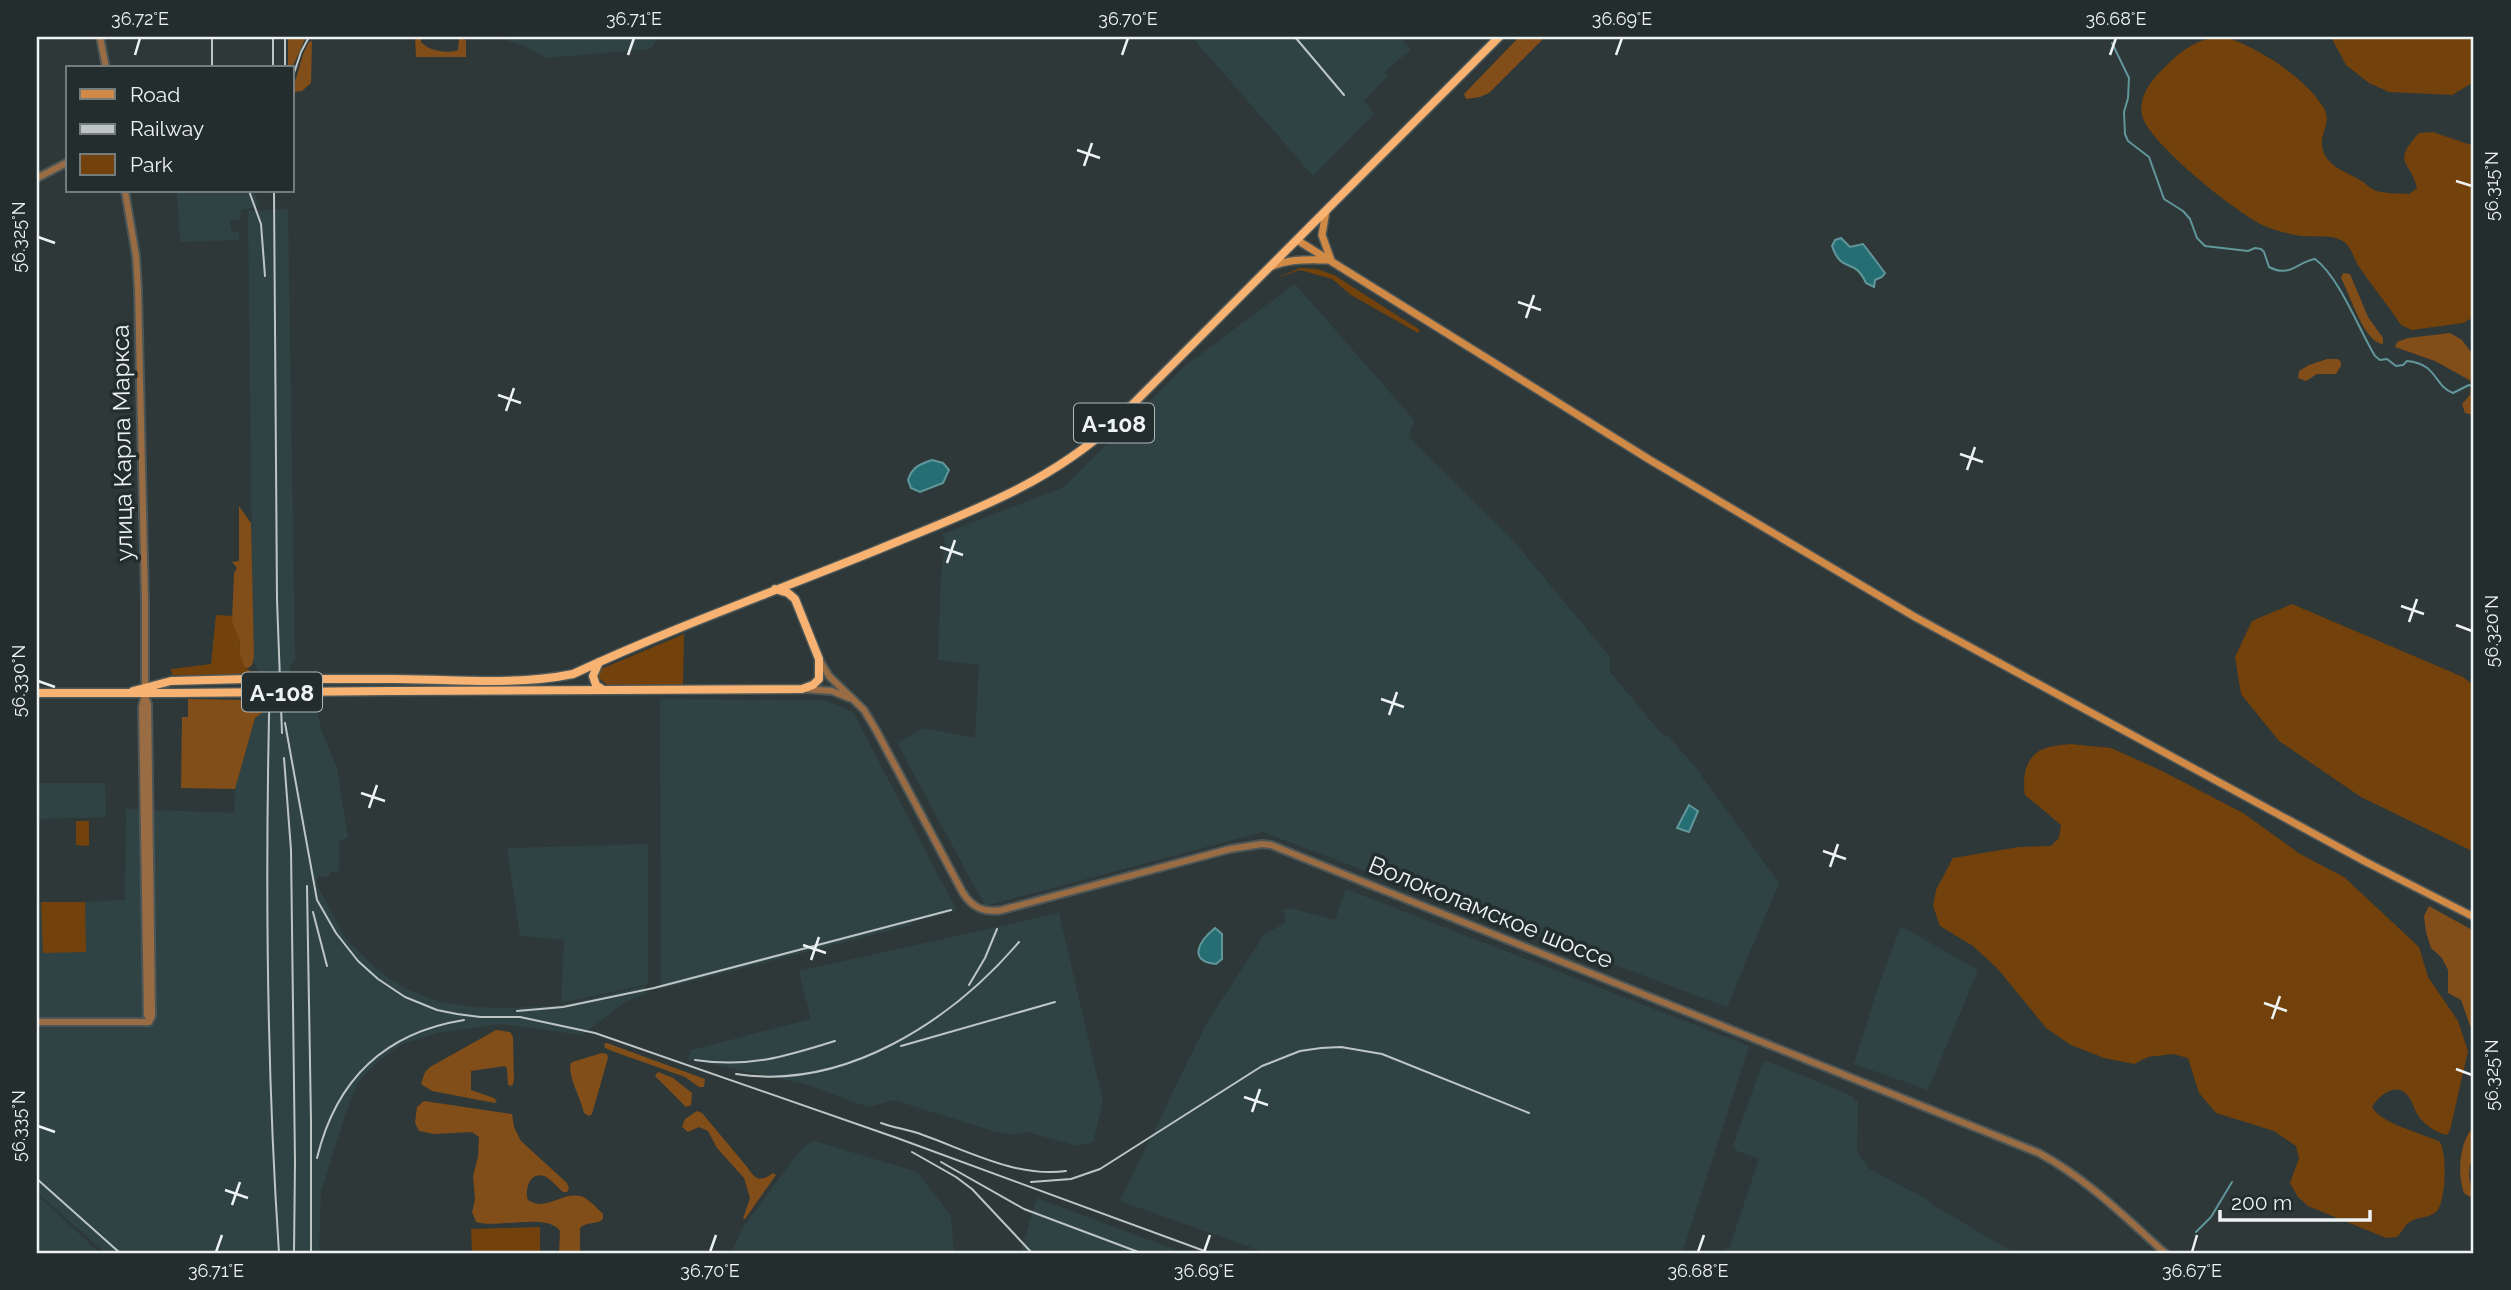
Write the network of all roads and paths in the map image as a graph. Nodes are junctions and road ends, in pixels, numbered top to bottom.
1 (100, 37) edge
2 (1499, 37) edge
3 (106, 66) edge
4 (66, 163) edge
5 (37, 178) edge
6 (125, 192) edge
7 (1327, 209) junction
8 (1297, 240) junction
9 (1331, 260) junction
10 (1268, 268) junction
11 (801, 579) junction
12 (775, 589) junction
13 (794, 599) junction
14 (818, 659) junction
15 (599, 662) junction
16 (145, 670) junction
17 (167, 682) junction
18 (802, 689) junction
19 (603, 690) junction
20 (144, 691) junction
21 (37, 692) edge
22 (159, 694) junction
23 (148, 704) junction
24 (864, 710) junction
25 (2474, 917) edge
26 (150, 1021) junction
27 (37, 1022) edge
28 (2165, 1253) edge

1 - 3 street
2 - 7 highway, А-108
4 - 5 street
6 - 16 street, улица Карла Маркса
7 - 8 highway, А-108
7 - 9 main road
8 - 9 main road
8 - 10 highway, А-108
9 - 10 main road
9 - 25 main road
10 - 11 highway, А-108
11 - 12 highway, А-108
11 - 13 highway
12 - 13 highway
12 - 15 highway, А-108
13 - 14 highway
14 - 18 highway
14 - 24 street, Волоколамское шоссе
15 - 17 highway, А-108, bridge
15 - 19 highway
16 - 17 street
16 - 20 street, улица Карла Маркса
17 - 20 highway, А-108
18 - 19 highway, А-108
18 - 24 street
19 - 22 highway, А-108, bridge
20 - 21 highway, А-108
20 - 22 highway, А-108
20 - 23 street, улица Карла Маркса
20 - 26 street, улица Карла Маркса
22 - 23 street
23 - 26 street, улица Карла Маркса
24 - 28 street, Волоколамское шоссе
26 - 27 street

